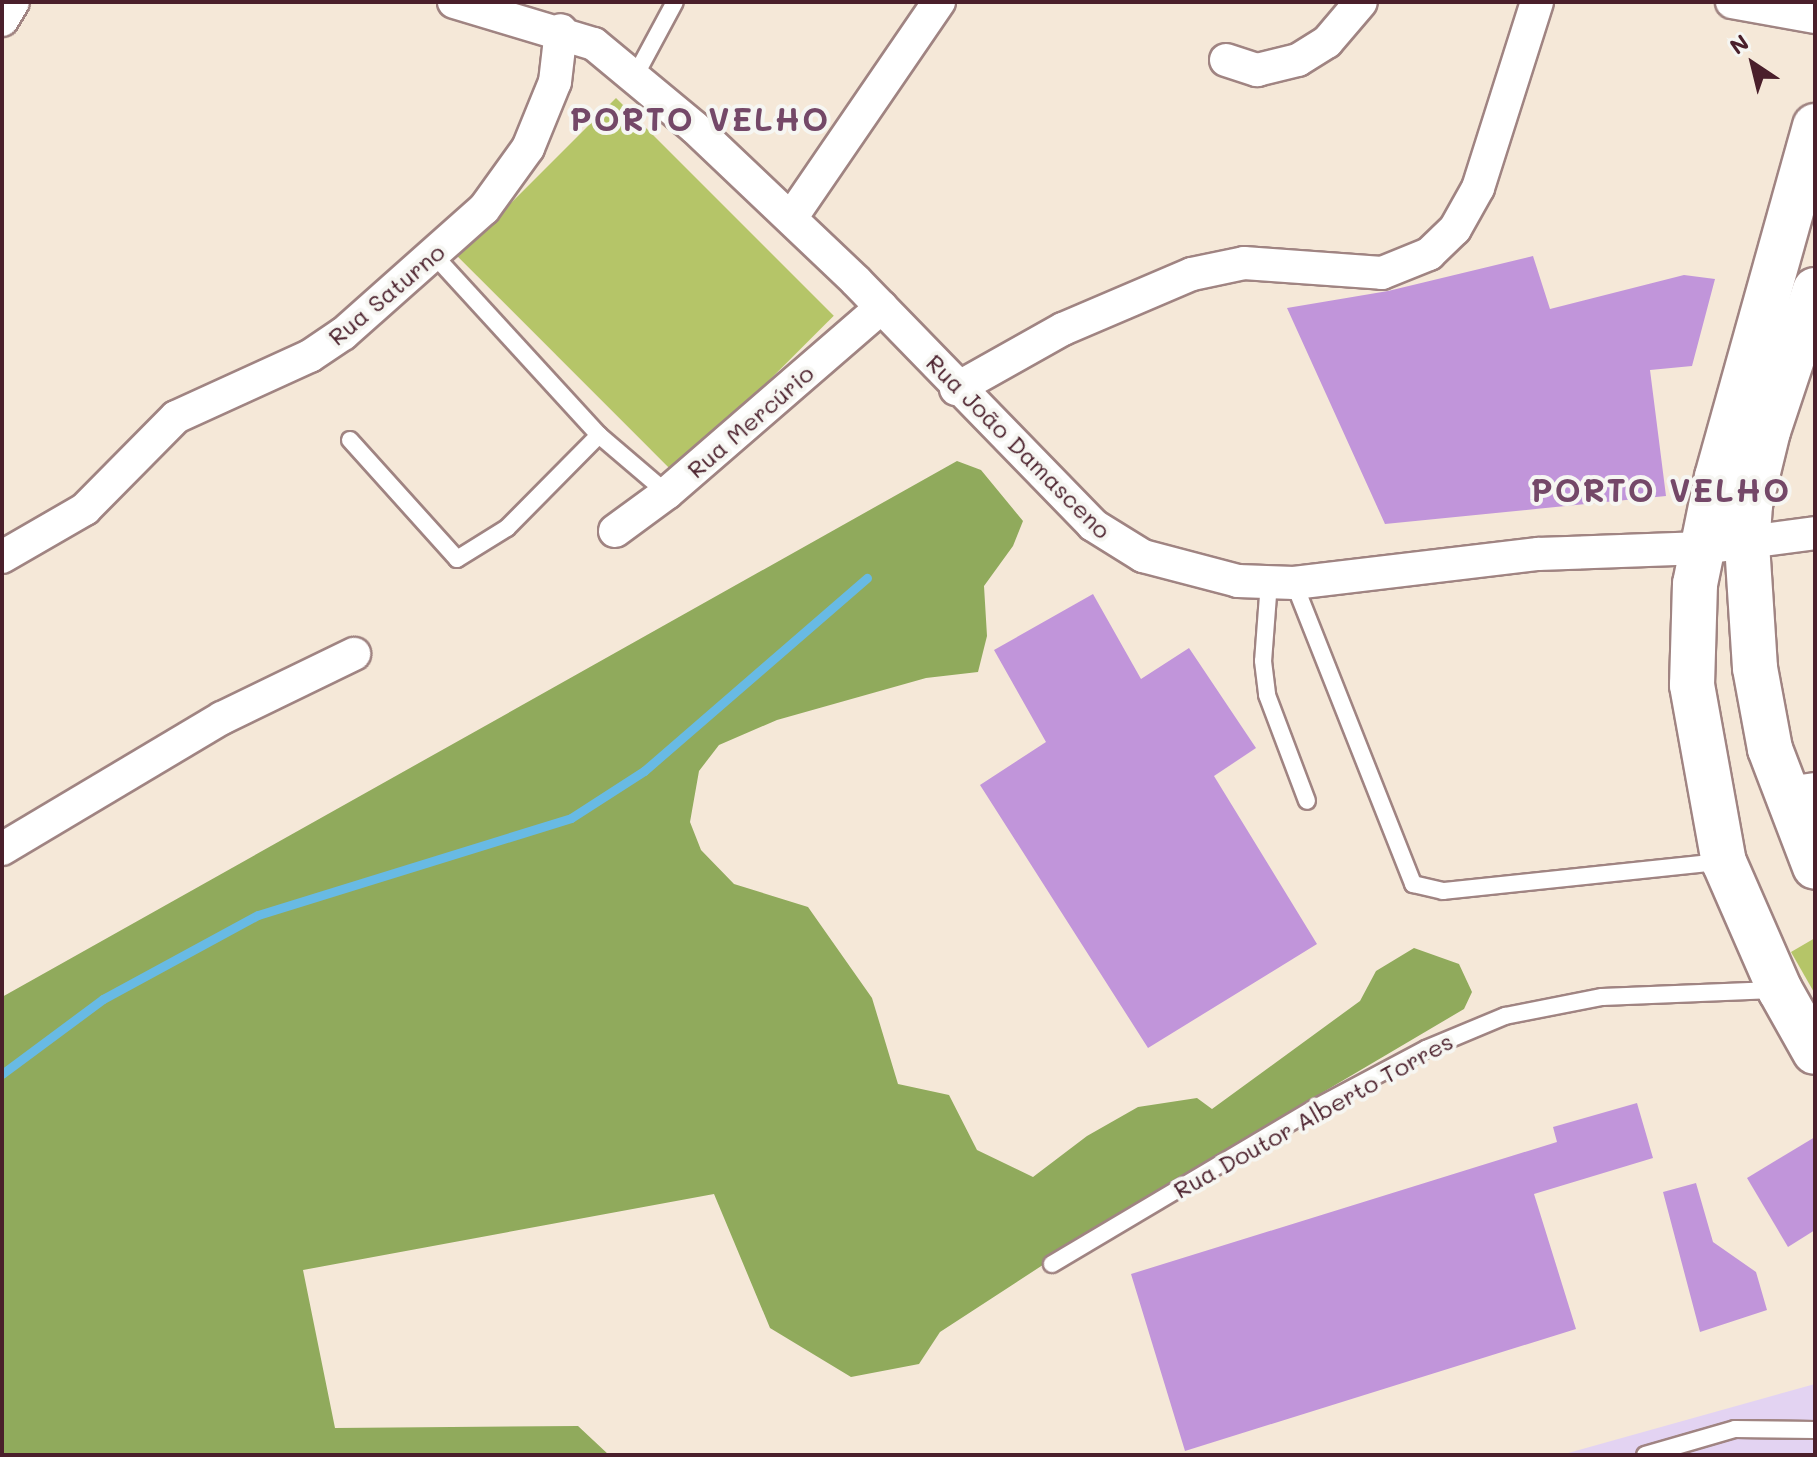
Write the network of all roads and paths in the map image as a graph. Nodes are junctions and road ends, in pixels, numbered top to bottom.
1 (13, 2) edge
2 (454, 2) edge
3 (675, 2) edge
4 (939, 2) edge
5 (1361, 2) edge
6 (1537, 2) edge
7 (1732, 2) edge
8 (1815, 17) edge
9 (2, 20) edge
10 (561, 30) junction
11 (1226, 60) dead end
12 (634, 78) junction
13 (1815, 126) edge
14 (791, 218) junction
15 (433, 254) junction
16 (1815, 290) edge
17 (882, 307) junction
18 (956, 389) junction
19 (599, 435) junction
20 (350, 440) dead end
21 (667, 493) junction
22 (1748, 524) junction
23 (615, 531) dead end
24 (1815, 533) edge
25 (1703, 548) junction
26 (2, 557) edge
27 (1282, 583) junction
28 (354, 654) dead end
29 (1801, 791) edge
30 (1307, 801) dead end
31 (2, 849) edge
32 (1724, 862) junction
33 (1815, 867) edge
34 (1780, 990) junction
35 (1815, 1052) edge
36 (1052, 1264) dead end
37 (1815, 1430) edge
38 (1645, 1455) edge

1 - 9 street
2 - 10 street, Rua João Damasceno
3 - 12 lane
4 - 14 street
5 - 11 street
6 - 18 street
7 - 8 street
10 - 12 street, Rua João Damasceno
10 - 15 street, Rua Saturno
12 - 14 street, Rua João Damasceno
13 - 25 main road
14 - 17 street, Rua João Damasceno
15 - 19 lane
15 - 26 street, Rua Saturno
16 - 22 main road
17 - 18 street, Rua João Damasceno
17 - 21 street, Rua Mercúrio
18 - 27 street, Rua João Damasceno
19 - 20 lane
19 - 21 lane
21 - 23 street, Rua Mercúrio
22 - 24 street, Rua João Damasceno
22 - 25 street, Rua João Damasceno
22 - 29 main road
25 - 27 street, Rua João Damasceno
25 - 32 main road
27 - 30 lane
27 - 32 lane
28 - 31 street
29 - 33 main road
32 - 34 main road
34 - 35 main road
34 - 36 lane, Rua Doutor Alberto Torres
37 - 38 lane

